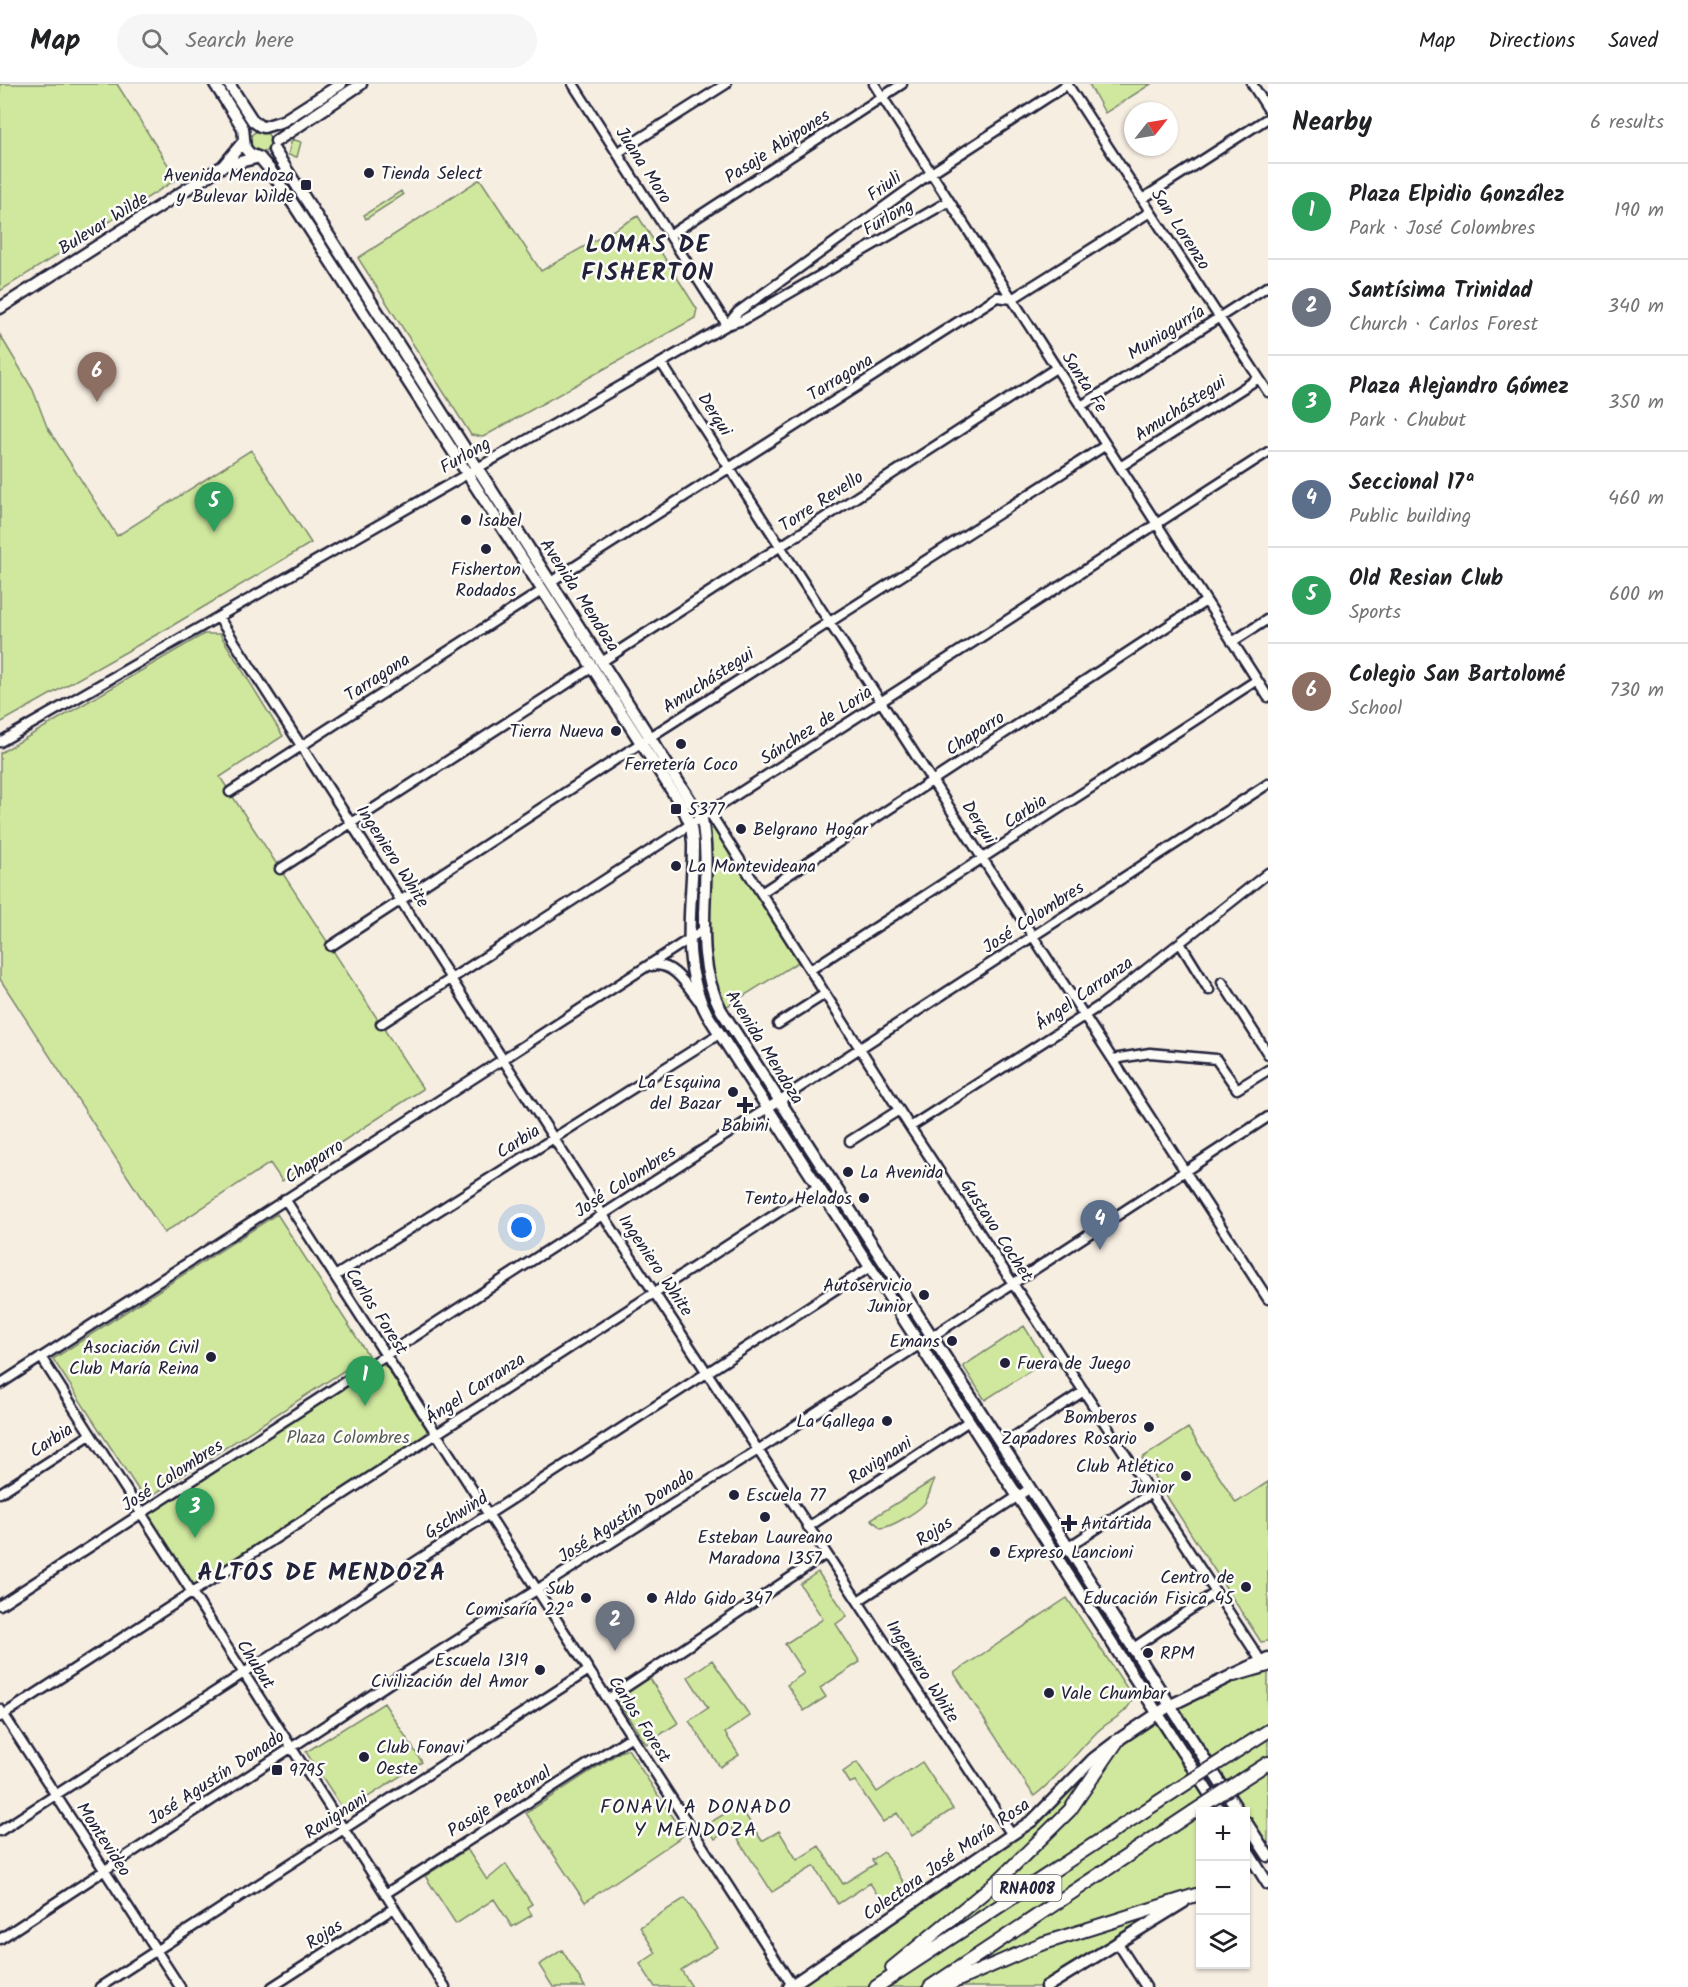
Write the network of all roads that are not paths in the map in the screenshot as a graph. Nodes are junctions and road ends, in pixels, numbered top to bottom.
1 (215, 84) edge
2 (229, 84) edge
3 (341, 84) edge
4 (361, 84) edge
5 (573, 84) edge
6 (726, 84) edge
7 (874, 84) edge
8 (902, 84) edge
9 (1067, 84) edge
10 (1252, 84) edge
11 (883, 97) junction
12 (1268, 109) edge
13 (1268, 118) edge
14 (262, 127) junction
15 (245, 139) junction
16 (275, 145) junction
17 (617, 153) junction
18 (258, 158) junction
19 (223, 166) junction
20 (931, 173) junction
21 (1142, 199) junction
22 (949, 201) junction
23 (1150, 212) junction
24 (670, 235) junction
25 (1268, 286) edge
26 (1012, 299) junction
27 (0, 308) edge
28 (1219, 318) junction
29 (727, 325) junction
30 (662, 364) junction
31 (1056, 368) junction
32 (1259, 378) junction
33 (1268, 392) edge
34 (1081, 406) junction
35 (1106, 445) junction
36 (1268, 452) edge
37 (477, 466) junction
38 (729, 466) junction
39 (1120, 467) junction
40 (467, 472) junction
41 (1156, 524) junction
42 (781, 546) junction
43 (552, 581) junction
44 (543, 590) junction
45 (1206, 601) junction
46 (219, 618) junction
47 (1268, 619) edge
48 (830, 622) junction
49 (1232, 642) junction
50 (598, 664) junction
51 (1257, 680) junction
52 (1268, 697) edge
53 (882, 702) junction
54 (646, 739) junction
55 (0, 742) edge
56 (301, 745) junction
57 (932, 781) junction
58 (1268, 784) edge
59 (230, 792) dead end
60 (706, 816) junction
61 (352, 823) junction
62 (691, 826) junction
63 (982, 858) junction
64 (280, 870) dead end
65 (1268, 873) edge
66 (761, 893) junction
67 (402, 900) junction
68 (703, 930) junction
69 (1033, 936) junction
70 (690, 938) junction
71 (1180, 944) junction
72 (330, 946) dead end
73 (646, 967) junction
74 (810, 970) junction
75 (453, 978) junction
76 (1222, 982) dead end
77 (1209, 990) dead end
78 (825, 994) junction
79 (701, 1003) junction
80 (1085, 1016) junction
81 (381, 1024) dead end
82 (778, 1024) dead end
83 (719, 1034) junction
84 (860, 1048) junction
85 (1268, 1054) edge
86 (504, 1058) junction
87 (1113, 1059) junction
88 (1268, 1070) edge
89 (779, 1100) junction
90 (768, 1108) junction
91 (899, 1110) junction
92 (1268, 1117) edge
93 (910, 1127) junction
94 (555, 1137) junction
95 (850, 1142) dead end
96 (1185, 1171) junction
97 (819, 1186) junction
98 (285, 1199) junction
99 (603, 1215) junction
100 (870, 1267) junction
101 (335, 1276) junction
102 (1012, 1283) junction
103 (655, 1292) junction
104 (1268, 1299) edge
105 (930, 1336) junction
106 (919, 1343) junction
107 (386, 1355) junction
108 (41, 1357) junction
109 (707, 1372) junction
110 (0, 1384) edge
111 (1084, 1391) junction
112 (969, 1421) junction
113 (435, 1433) junction
114 (90, 1435) junction
115 (1001, 1445) junction
116 (758, 1450) junction
117 (1029, 1489) junction
118 (0, 1493) edge
119 (1151, 1493) junction
120 (1018, 1496) junction
121 (488, 1514) junction
122 (141, 1515) junction
123 (808, 1527) junction
124 (1067, 1548) junction
125 (826, 1554) junction
126 (1080, 1568) junction
127 (1068, 1575) junction
128 (538, 1591) junction
129 (191, 1592) junction
130 (1216, 1592) junction
131 (858, 1600) junction
132 (0, 1605) edge
133 (1132, 1648) junction
134 (1266, 1662) edge
135 (589, 1670) junction
136 (244, 1675) junction
137 (1234, 1675) joint
138 (608, 1699) junction
139 (1169, 1706) junction
140 (1, 1714) edge
141 (1158, 1714) junction
142 (1268, 1731) edge
143 (632, 1736) junction
144 (1118, 1740) junction
145 (291, 1748) junction
146 (1268, 1763) edge
147 (56, 1795) junction
148 (1218, 1807) edge
149 (1236, 1807) edge
150 (344, 1829) junction
151 (1250, 1829) edge
152 (0, 1831) edge
153 (1012, 1835) junction
154 (1268, 1854) edge
155 (1250, 1865) edge
156 (104, 1870) junction
157 (1268, 1884) edge
158 (385, 1894) junction
159 (1196, 1894) edge
160 (1196, 1894) edge
161 (394, 1908) junction
162 (0, 1939) edge
163 (1117, 1942) junction
164 (157, 1951) junction
165 (791, 1986) edge
166 (100, 1987) edge
167 (180, 1987) edge
168 (272, 1987) edge
169 (445, 1987) edge
170 (869, 1987) edge
171 (876, 1987) edge
172 (930, 1987) edge
173 (942, 1987) edge
174 (1046, 1987) edge
175 (1146, 1987) edge

1 - 15 main road, Avenida Mendoza
2 - 14 main road, Avenida Mendoza
3 - 14 main road
4 - 16 main road
5 - 17 street, Juana Moro
6 - 17 street
7 - 11 street, Santa Fe
8 - 11 street, Pasaje Abipones
9 - 20 street, Friuli
9 - 21 street, San Lorenzo
10 - 12 street
11 - 20 street, Santa Fe
11 - 24 street, Pasaje Abipones
13 - 21 street
14 - 15 main road
14 - 16 main road, Avenida Mendoza
15 - 18 main road, Avenida Mendoza
15 - 19 main road, Bulevar Wilde
16 - 18 main road
16 - 37 main road, Avenida Mendoza
17 - 24 street, Juana Moro
18 - 19 main road, Bulevar Wilde
18 - 40 main road, Avenida Mendoza
19 - 27 main road, Bulevar Wilde
20 - 22 street, Santa Fe
20 - 29 street, Friuli
21 - 23 street, San Lorenzo
22 - 26 street, Santa Fe
22 - 29 street, Furlong
23 - 26 street, Tarragona
23 - 28 street, San Lorenzo
24 - 29 street, Juana Moro
25 - 28 street, Muniagurría
26 - 31 street, Santa Fe
26 - 38 street, Tarragona
28 - 32 street, San Lorenzo
28 - 34 street, Muniagurría
29 - 30 street, Furlong
30 - 37 street, Furlong
30 - 38 street, Derqui
31 - 34 street, Santa Fe
31 - 42 street, Torre Revello
32 - 33 street, San Lorenzo
32 - 39 street, Amuchástegui
34 - 35 street, Santa Fe
35 - 39 street, Santa Fe
35 - 48 street, Amuchástegui
36 - 41 street, Sánchez de Loria
37 - 40 street, Furlong
37 - 43 main road, Avenida Mendoza
38 - 42 street, Derqui
38 - 43 street, Tarragona
39 - 41 street, Santa Fe
40 - 44 main road, Avenida Mendoza
40 - 46 street, Furlong
41 - 45 street, Santa Fe
41 - 53 street, Sánchez de Loria
42 - 48 street, Derqui
42 - 50 street, Torre Revello
43 - 50 main road, Avenida Mendoza
44 - 50 main road, Avenida Mendoza
44 - 56 street, Tarragona
45 - 49 street, Santa Fe
45 - 57 street, Chaparro
46 - 55 street, Furlong
46 - 56 street, Ingeniero White
47 - 49 street
48 - 53 street, Derqui
48 - 54 street, Amuchástegui
49 - 51 street, Santa Fe
50 - 54 main road, Avenida Mendoza
50 - 61 street, Torre Revello
51 - 52 street, Santa Fe
51 - 63 street, Carbia
53 - 57 street, Derqui
53 - 60 street, Sánchez de Loria
54 - 60 main road, Avenida Mendoza
54 - 62 main road, Avenida Mendoza
54 - 67 street, Amuchástegui
56 - 59 street, Tarragona
56 - 61 street, Ingeniero White
57 - 63 street, Derqui
57 - 66 street, Chaparro
58 - 69 street, José Colombres
60 - 62 street, Sánchez de Loria
60 - 66 street, Gustavo Cochet
60 - 68 main road, Avenida Mendoza
61 - 64 street, Torre Revello
61 - 67 street, Ingeniero White
62 - 70 main road, Avenida Mendoza
62 - 75 street, Sánchez de Loria
63 - 69 street, Derqui
63 - 74 street, Carbia
65 - 71 street, Ángel Carranza
66 - 74 street, Gustavo Cochet
67 - 72 street, Amuchástegui
67 - 75 street, Ingeniero White
68 - 70 street, Chaparro
68 - 89 main road, Avenida Mendoza
69 - 80 street, Derqui
69 - 84 street, José Colombres
70 - 73 street, Chaparro
70 - 79 main road, Avenida Mendoza
71 - 77 street
71 - 80 street, Ángel Carranza
73 - 79 street
73 - 86 street, Chaparro
74 - 78 street, Gustavo Cochet
75 - 81 street, Sánchez de Loria
75 - 86 street, Ingeniero White
76 - 85 street
78 - 82 street
78 - 84 street, Gustavo Cochet
79 - 83 main road, Avenida Mendoza
80 - 87 street, Derqui
80 - 93 street, Ángel Carranza
83 - 90 main road, Avenida Mendoza
83 - 94 street, Carbia
84 - 89 street, José Colombres
84 - 91 street, Gustavo Cochet
86 - 94 street, Ingeniero White
86 - 98 street, Chaparro
87 - 88 street
87 - 96 street, Derqui
89 - 90 street, José Colombres
89 - 105 main road, Avenida Mendoza
90 - 97 main road, Avenida Mendoza
90 - 99 street, José Colombres
91 - 93 street, Gustavo Cochet
91 - 95 street
92 - 96 street, José Agustín Donado
93 - 102 street, Gustavo Cochet
94 - 99 street, Ingeniero White
94 - 101 street, Carbia
96 - 102 street, José Agustín Donado
96 - 104 street, Derqui
97 - 100 main road, Avenida Mendoza
97 - 103 street, Ángel Carranza
98 - 101 street, Carlos Forest
98 - 108 street, Chaparro
99 - 103 street, Ingeniero White
99 - 107 street, José Colombres
100 - 106 main road, Avenida Mendoza
100 - 109 street, Gschwind
101 - 107 street, Carlos Forest
102 - 105 street, José Agustín Donado
102 - 111 street, Gustavo Cochet
103 - 109 street, Ingeniero White
103 - 113 street, Ángel Carranza
105 - 106 street, José Agustín Donado
105 - 115 main road, Avenida Mendoza
106 - 112 main road, Avenida Mendoza
106 - 116 street, José Agustín Donado
107 - 113 street, Carlos Forest
107 - 122 street, José Colombres
108 - 110 street, Chaparro
108 - 114 street, Chubut
109 - 116 street, Ingeniero White
109 - 121 street, Gschwind
111 - 115 street
111 - 119 street, Gustavo Cochet
112 - 120 main road, Avenida Mendoza
112 - 123 street, Ravignani
113 - 121 street, Carlos Forest
113 - 129 street, Ángel Carranza
114 - 118 street, Carbia
114 - 122 street, Chubut
115 - 117 main road, Avenida Mendoza
116 - 123 street, Ingeniero White
116 - 128 street, José Agustín Donado
117 - 120 street, Rojas
117 - 124 main road, Avenida Mendoza
119 - 124 street
119 - 130 street, Gustavo Cochet
120 - 127 main road, Avenida Mendoza
120 - 131 street, Rojas
121 - 128 street, Carlos Forest
121 - 136 street, Gschwind
122 - 129 street, Chubut
122 - 132 street, José Colombres
123 - 125 street, Ingeniero White
124 - 126 main road, Avenida Mendoza
125 - 131 street, Ingeniero White
125 - 138 street
126 - 127 main road
126 - 133 main road, Avenida Mendoza
127 - 141 main road, Avenida Mendoza
128 - 135 street, Carlos Forest
128 - 145 street, José Agustín Donado
129 - 136 street, Chubut
129 - 140 street, Ángel Carranza
130 - 133 street
130 - 134 street, Gustavo Cochet
131 - 153 street, Ingeniero White
133 - 139 main road, Avenida Mendoza
134 - 137 highway
135 - 138 street, Carlos Forest
135 - 150 street, Ravignani
136 - 145 street, Chubut
136 - 147 street, Gschwind
137 - 139 main road, Colectora José María Rosa
138 - 143 street, Carlos Forest
139 - 141 main road, Colectora José María Rosa
139 - 149 main road, Avenida Mendoza
140 - 147 street, Montevideo
141 - 144 main road, Colectora José María Rosa
141 - 148 main road, Avenida Mendoza
142 - 171 highway, RNA008, bridge
143 - 158 street, Pasaje Peatonal
143 - 165 street, Carlos Forest
144 - 153 main road, Colectora José María Rosa
144 - 170 highway
145 - 150 street, Chubut
145 - 156 street, José Agustín Donado
146 - 172 highway, RNA008, bridge
147 - 152 street, Gschwind
147 - 156 street, Montevideo
150 - 158 street, Chubut
150 - 164 street, Ravignani
151 - 154 main road
153 - 165 main road, Colectora José María Rosa
154 - 155 main road
155 - 157 main road
156 - 162 street, José Agustín Donado
156 - 164 street, Montevideo
158 - 161 street, Chubut
159 - 163 main road
160 - 173 highway
161 - 168 street, Rojas
161 - 169 street, Chubut
163 - 174 main road
163 - 175 street
164 - 166 street, Ravignani
164 - 167 street, Montevideo

